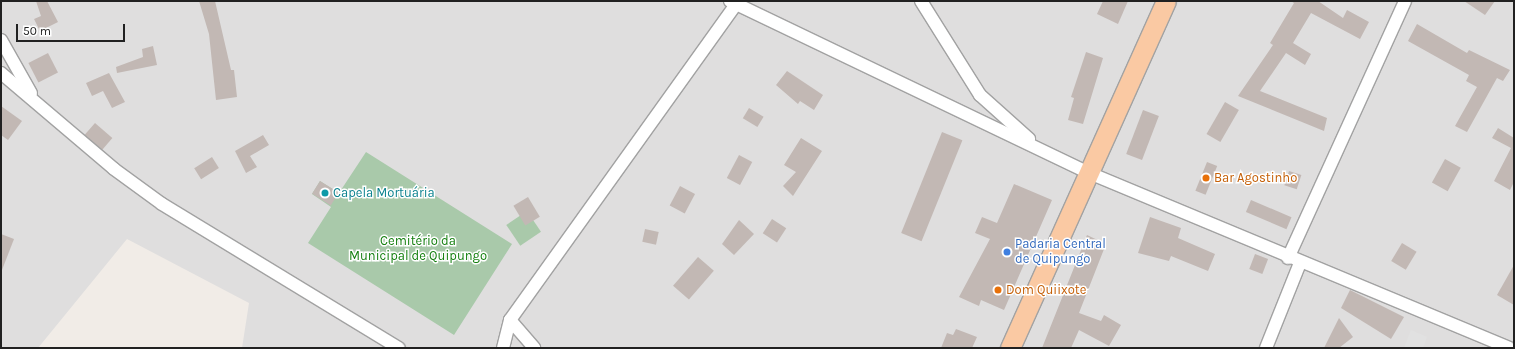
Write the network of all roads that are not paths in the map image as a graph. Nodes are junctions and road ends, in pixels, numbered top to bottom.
1 (921, 1) edge
2 (1166, 1) edge
3 (1405, 1) edge
4 (734, 2) edge
5 (1, 40) edge
6 (1, 73) edge
7 (34, 99) junction
8 (1041, 149) junction
9 (1087, 172) junction
10 (1288, 258) junction
11 (1300, 263) junction
12 (510, 320) junction
13 (399, 348) edge
14 (503, 348) edge
15 (534, 348) edge
16 (1010, 348) edge
17 (1266, 348) edge
18 (1509, 348) edge

1 - 8 street
2 - 9 main road
3 - 10 street
4 - 8 street
4 - 12 street
5 - 7 street
6 - 7 street
7 - 13 street
8 - 9 street
9 - 10 street
9 - 16 main road
10 - 11 street
11 - 17 street
11 - 18 street
12 - 14 street
12 - 15 street

